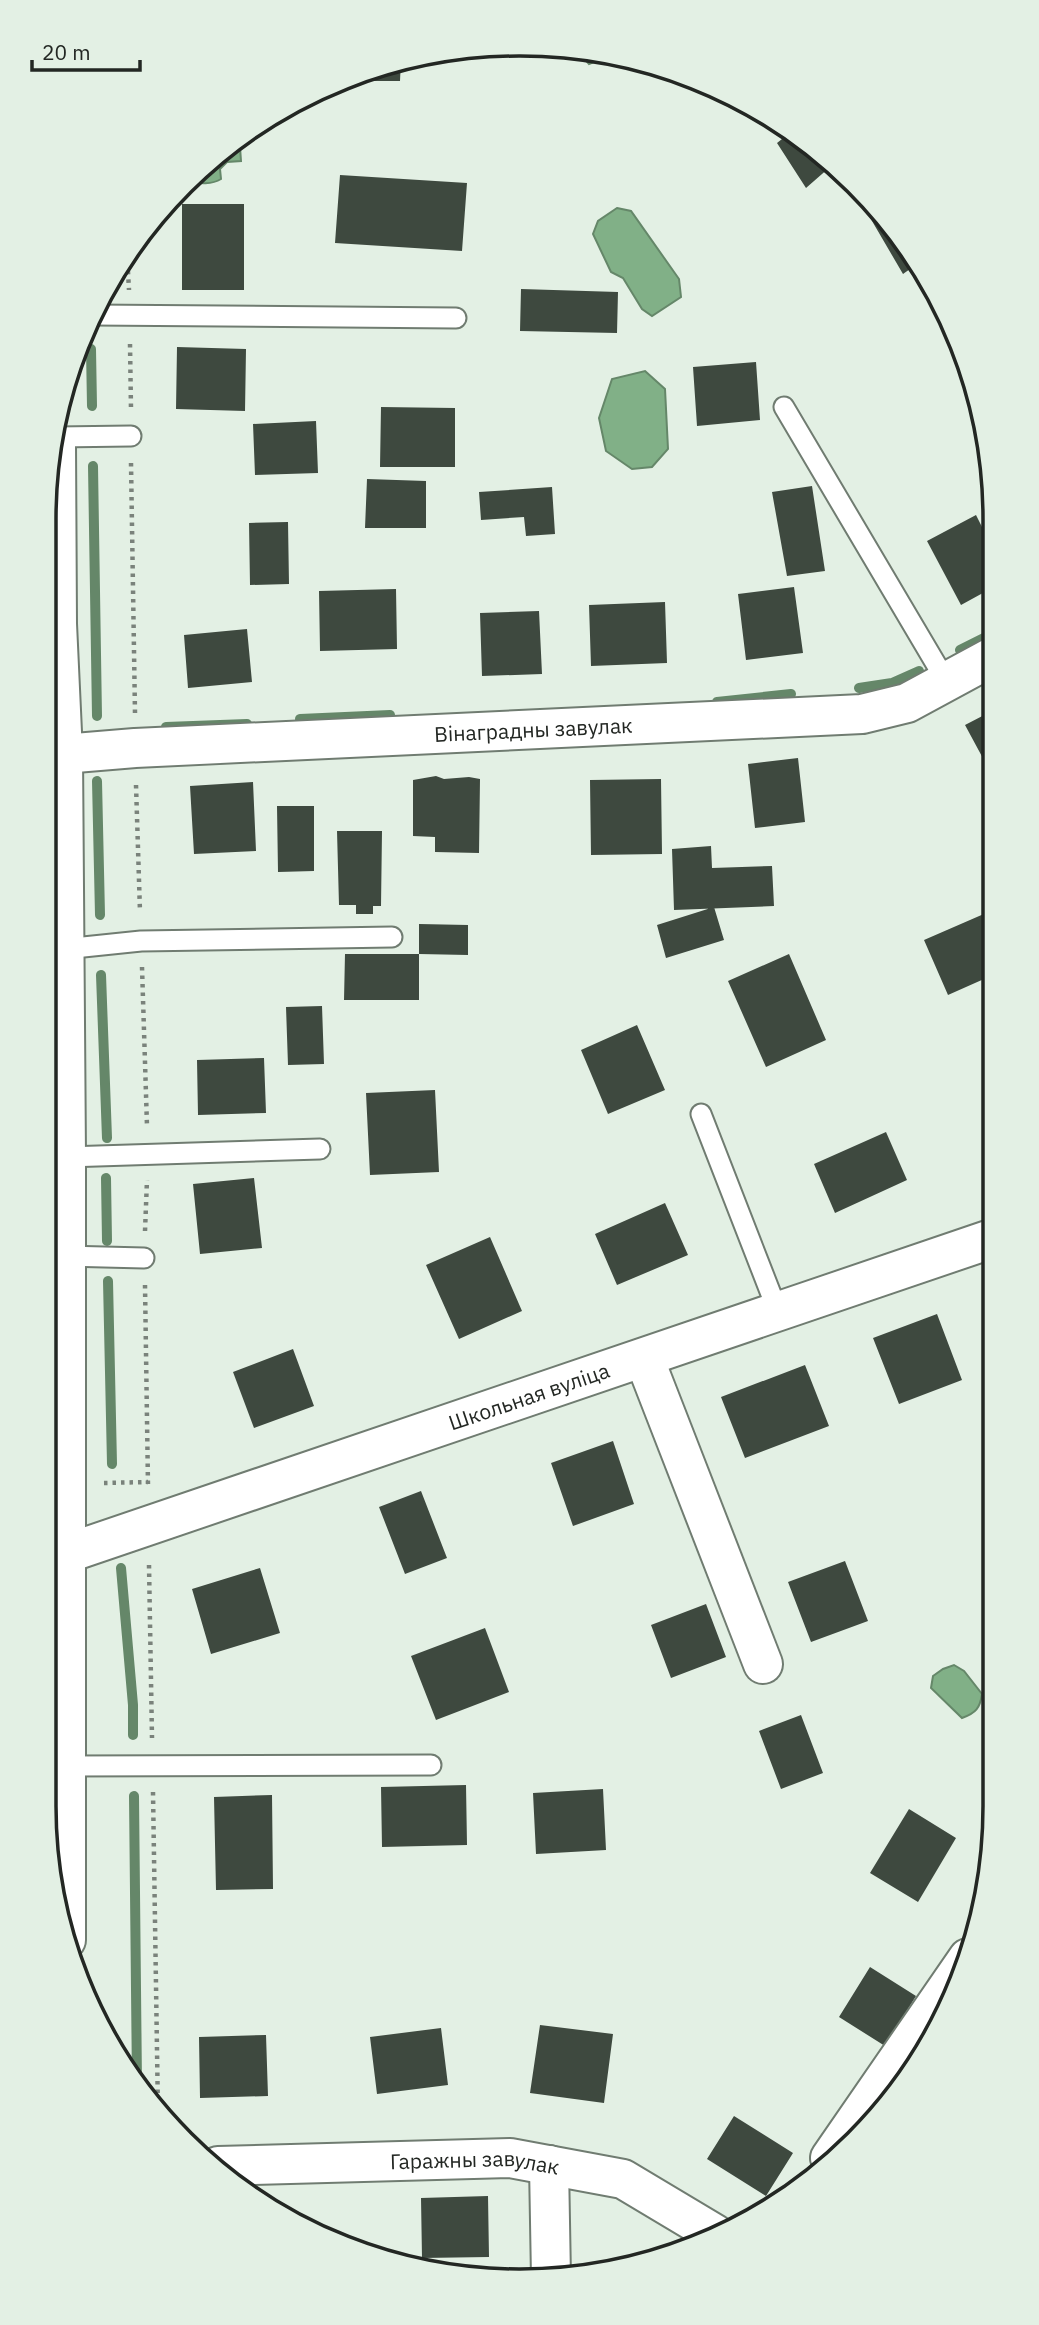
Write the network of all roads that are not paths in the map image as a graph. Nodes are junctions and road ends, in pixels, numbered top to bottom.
1 (103, 315) edge
2 (456, 318) dead end
3 (784, 408) dead end
4 (131, 436) dead end
5 (64, 437) edge
6 (56, 509) edge
7 (983, 662) edge
8 (946, 681) junction
9 (63, 754) junction
10 (392, 936) dead end
11 (64, 949) junction
12 (701, 1114) dead end
13 (320, 1149) dead end
14 (66, 1157) junction
15 (983, 1241) edge
16 (64, 1256) junction
17 (144, 1258) dead end
18 (778, 1312) junction
19 (644, 1358) junction
20 (65, 1554) junction
21 (762, 1664) dead end
22 (431, 1765) dead end
23 (67, 1766) junction
24 (66, 1901) edge
25 (942, 1995) edge
26 (848, 2132) edge
27 (549, 2165) junction
28 (228, 2166) edge
29 (707, 2229) edge
30 (551, 2268) edge

1 - 2 lane
3 - 8 lane
4 - 5 lane
6 - 9 street
7 - 8 street, Вінаградны завулак
8 - 9 street, Вінаградны завулак
9 - 11 street
10 - 11 lane
11 - 14 street
12 - 18 lane
13 - 14 lane
14 - 16 street
15 - 18 street, Школьная вуліца
16 - 17 lane
16 - 20 street
18 - 19 street, Школьная вуліца
19 - 20 street, Школьная вуліца
19 - 21 street
20 - 23 street
22 - 23 lane
23 - 24 street
25 - 26 street
27 - 28 street, Гаражны завулак
27 - 29 street, Гаражны завулак
27 - 30 street

